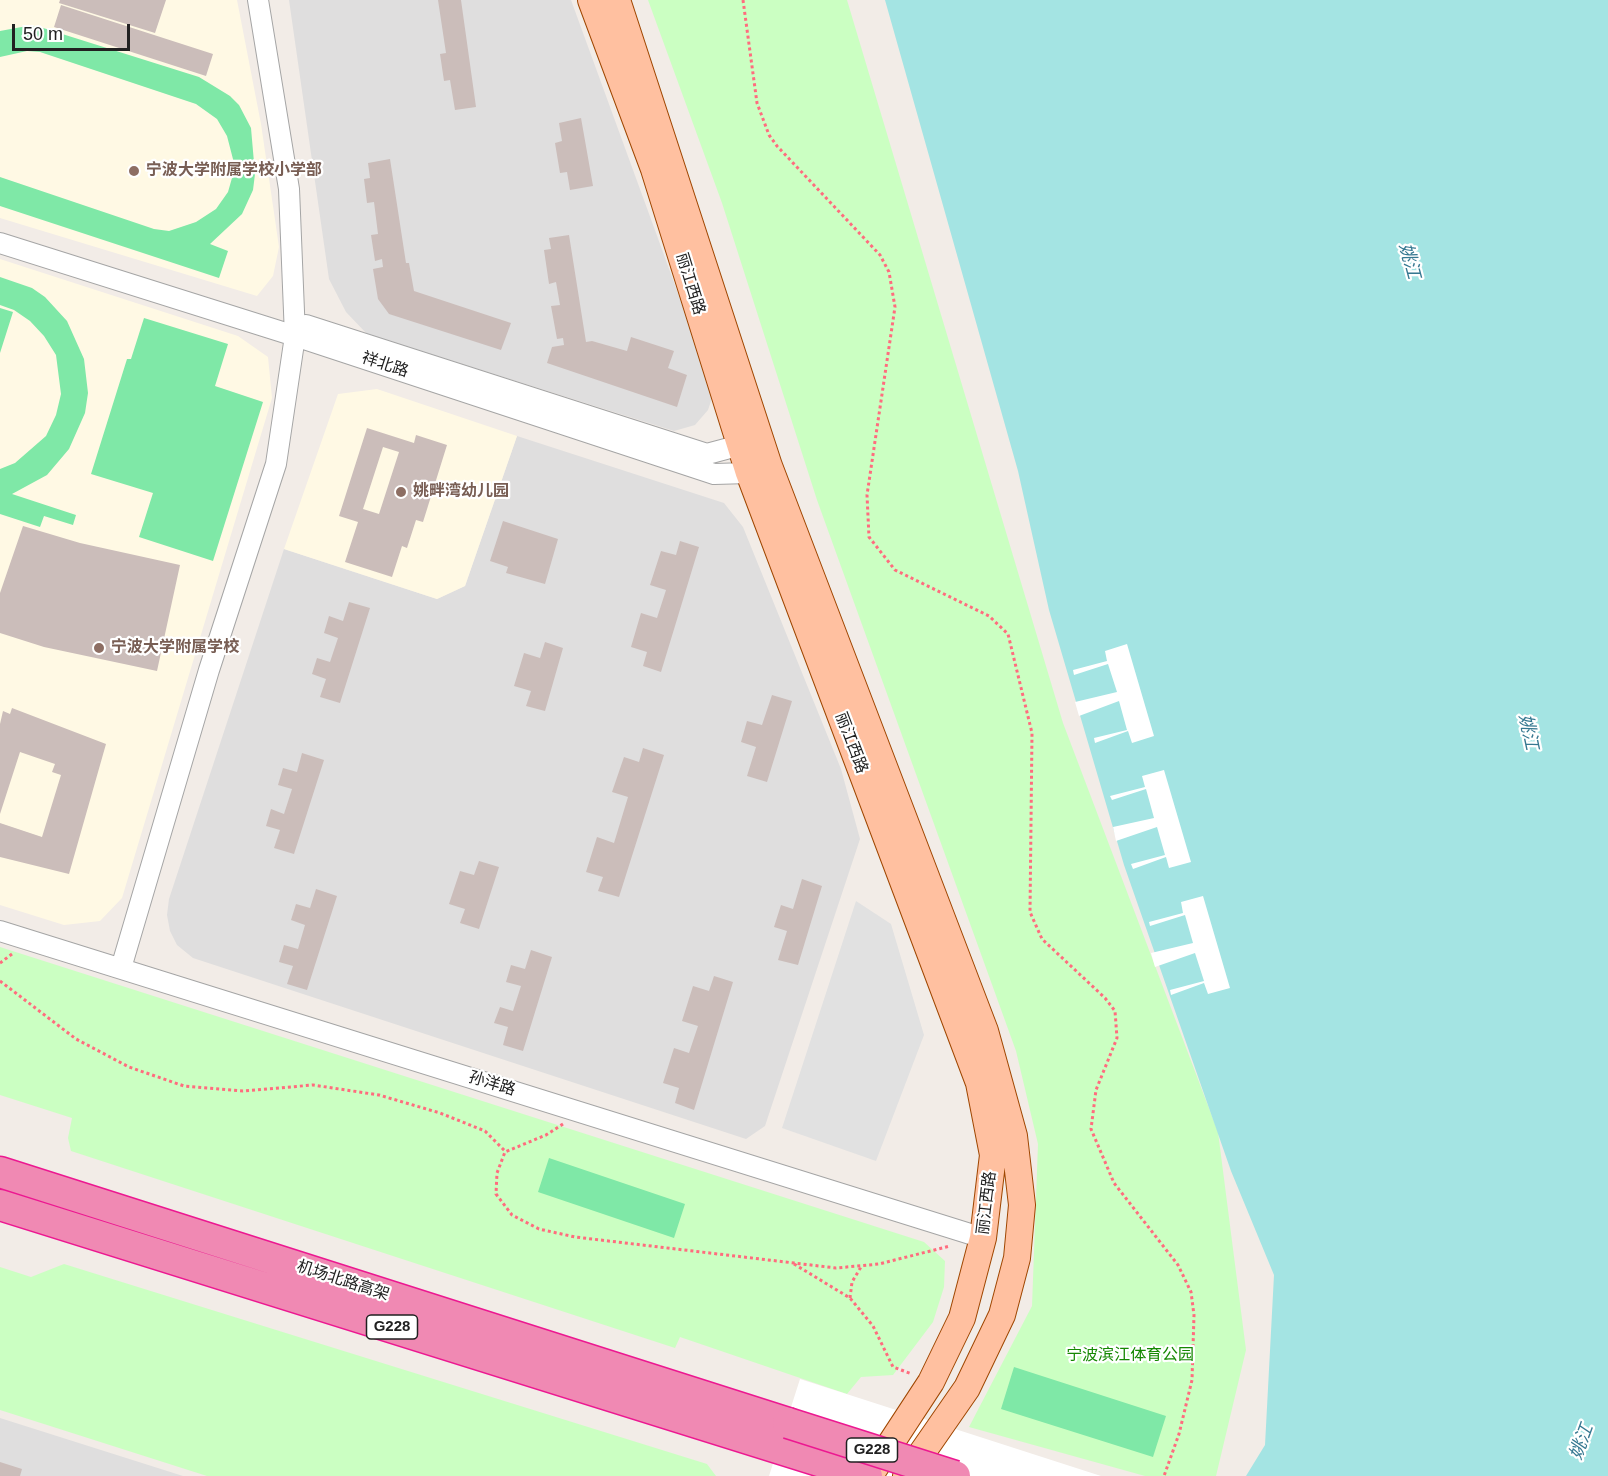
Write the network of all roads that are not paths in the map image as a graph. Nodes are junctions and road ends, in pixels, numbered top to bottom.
1 (258, 0) edge
2 (591, 0) edge
3 (617, 0) edge
4 (0, 231) edge
5 (0, 243) edge
6 (295, 329) junction
7 (750, 443) junction
8 (759, 470) junction
9 (0, 931) edge
10 (121, 968) junction
11 (0, 1156) edge
12 (0, 1172) edge
13 (55, 1189) junction
14 (0, 1205) edge
15 (983, 1238) junction
16 (786, 1436) junction
17 (868, 1476) edge
18 (906, 1476) edge
19 (955, 1476) edge

1 - 6 street
2 - 7 main road, 丽江西路
3 - 7 main road, 丽江西路
4 - 6 street, 祥北路
5 - 6 street, 祥北路
6 - 7 street, 祥北路
6 - 8 street, 祥北路
6 - 10 street
7 - 8 main road, 丽江西路
8 - 15 main road, 丽江西路
8 - 18 main road, 丽江西路
9 - 10 street, 孙洋路
10 - 15 street, 孙洋路
11 - 13 main road, G228
12 - 13 highway, 机场北路高架 / G228
13 - 16 highway, 机场北路高架 / G228
14 - 16 highway, 机场北路高架 / G228
15 - 17 main road, 丽江西路
16 - 17 highway, G228
16 - 19 highway, G228, bridge

